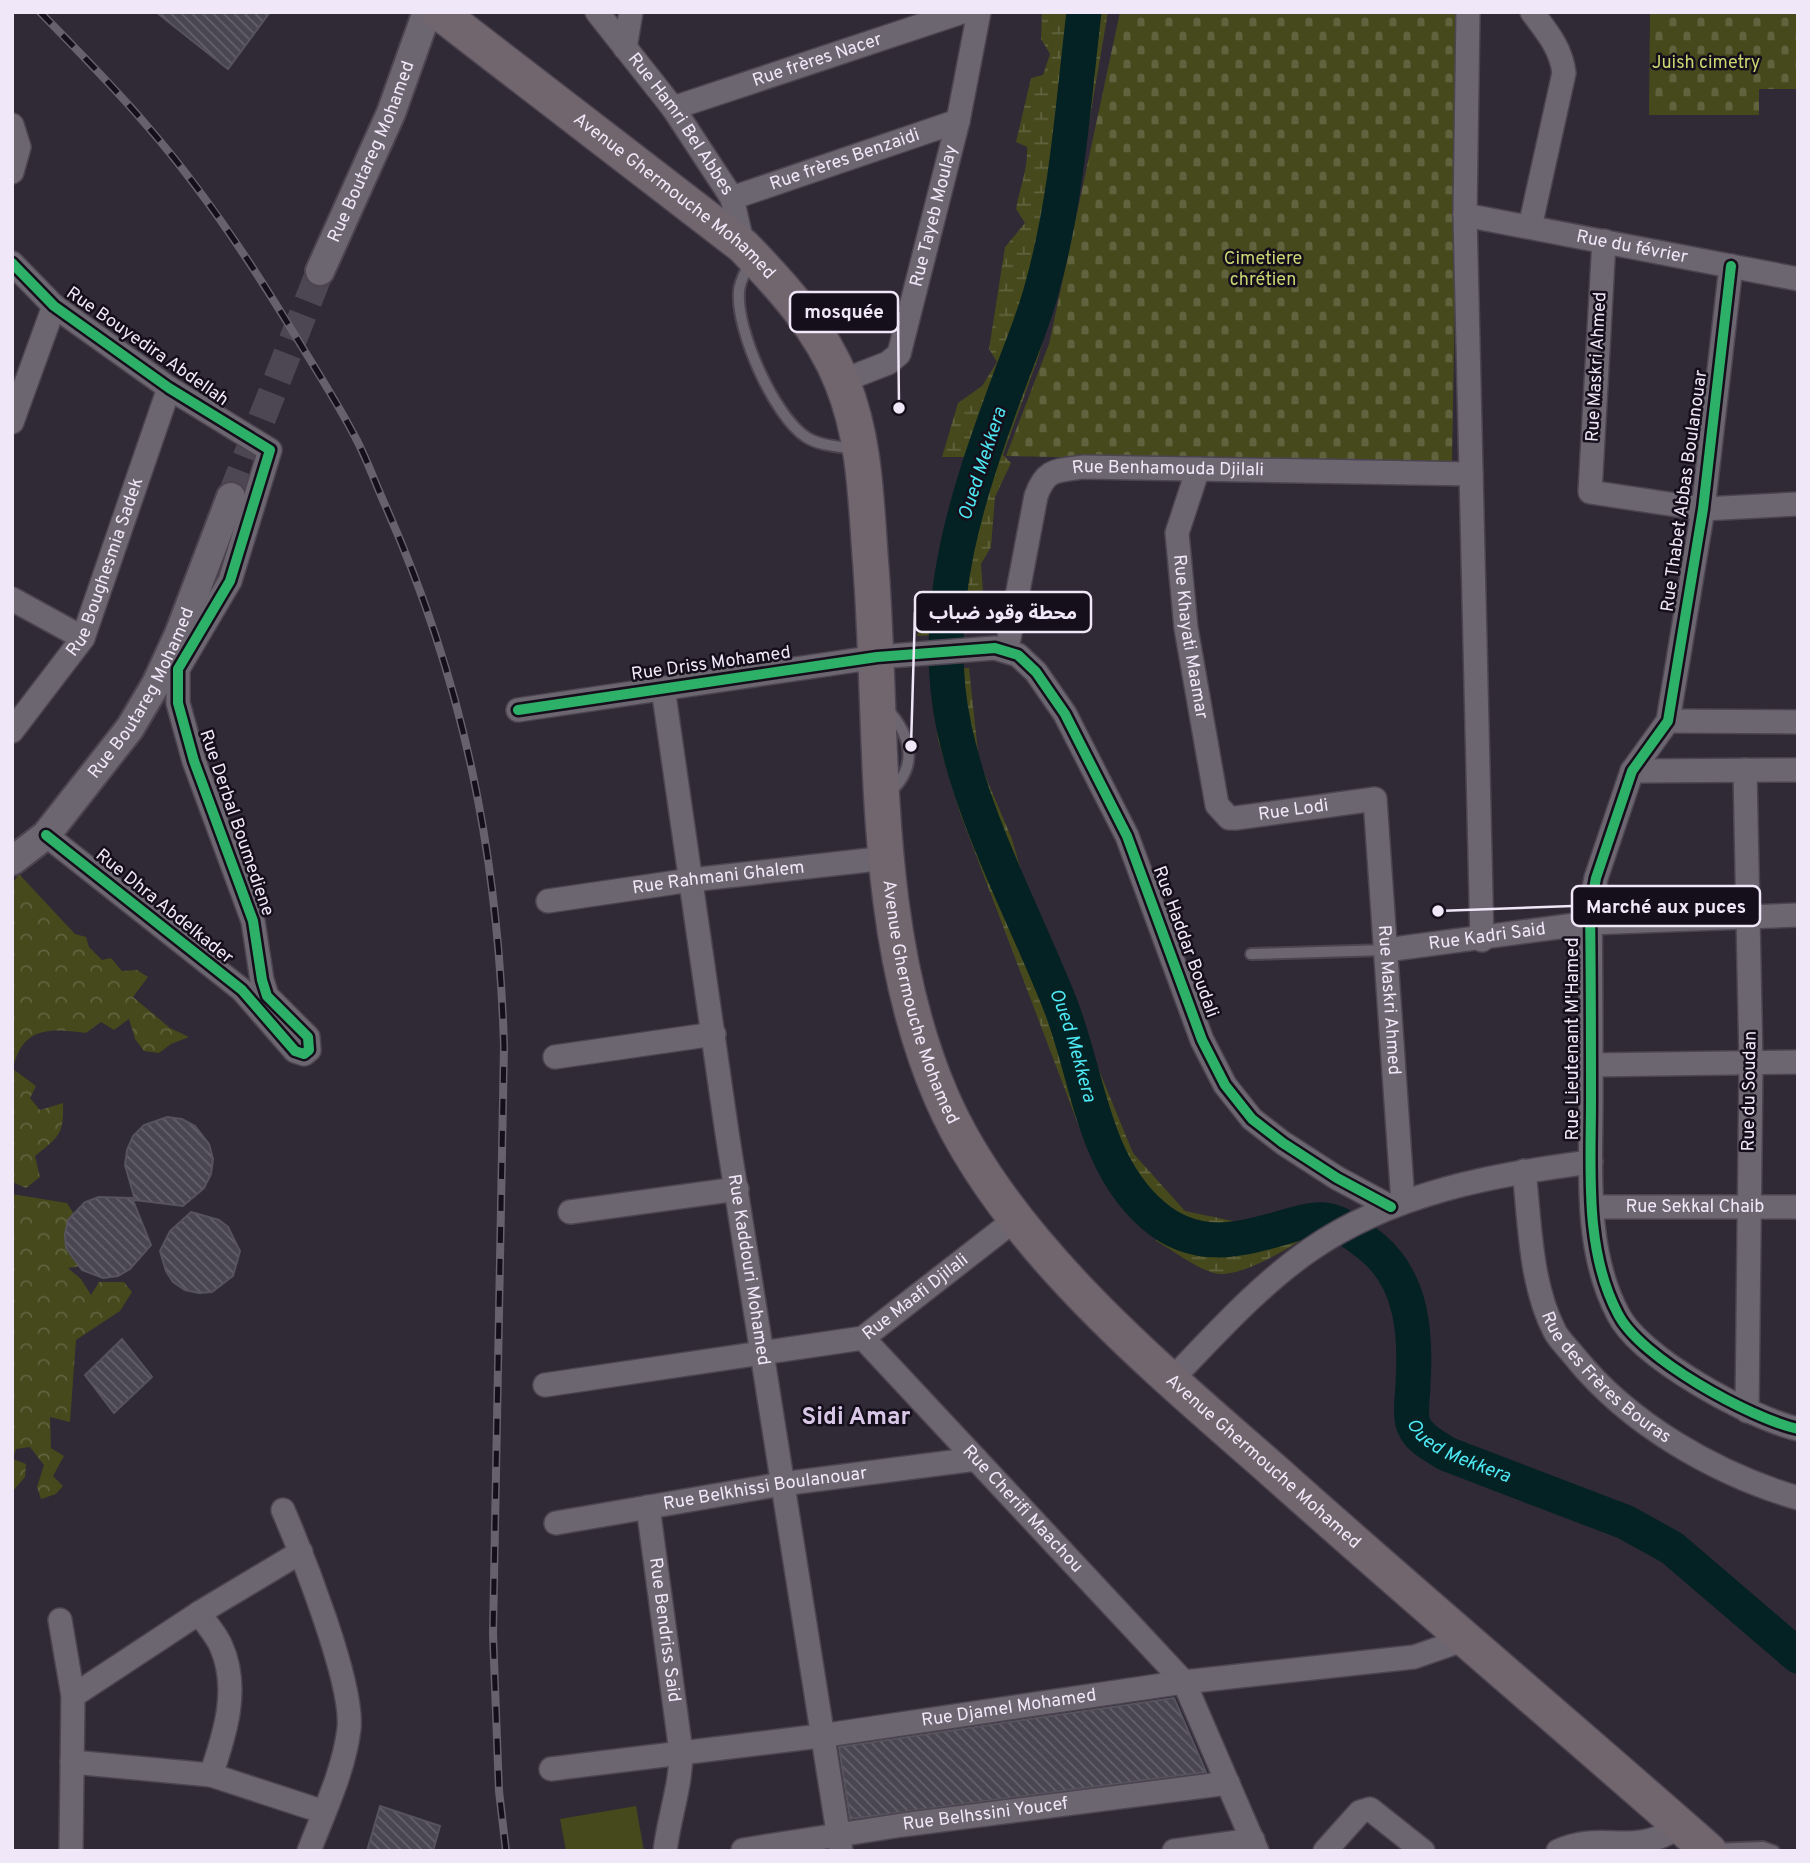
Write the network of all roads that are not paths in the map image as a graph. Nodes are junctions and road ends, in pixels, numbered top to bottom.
1 (597, 12) edge
2 (631, 12) edge
3 (962, 12) edge
4 (979, 12) edge
5 (1468, 12) edge
6 (1532, 12) edge
7 (428, 18) edge
8 (625, 48) junction
9 (673, 108) junction
10 (958, 121) junction
11 (12, 125) edge
12 (12, 172) edge
13 (732, 198) junction
14 (1465, 215) junction
15 (1530, 227) junction
16 (1604, 242) junction
17 (748, 251) junction
18 (12, 263) edge
19 (1731, 266) junction
20 (320, 271) tunnel mouth
21 (1798, 279) edge
22 (54, 306) junction
23 (842, 381) junction
24 (169, 388) junction
25 (12, 422) edge
26 (270, 450) joint
27 (860, 450) junction
28 (1198, 469) junction
29 (1471, 474) junction
30 (231, 497) tunnel mouth
31 (1798, 504) edge
32 (1703, 509) junction
33 (12, 599) edge
34 (83, 638) junction
35 (1001, 648) junction
36 (893, 656) junction
37 (663, 688) junction
38 (518, 710) dead end
39 (1668, 721) junction
40 (1798, 722) edge
41 (12, 731) edge
42 (1745, 770) junction
43 (1798, 770) edge
44 (1632, 771) junction
45 (1375, 799) joint
46 (1217, 805) joint
47 (46, 835) junction
48 (887, 858) junction
49 (12, 861) edge
50 (691, 880) junction
51 (548, 901) dead end
52 (1749, 915) junction
53 (1798, 915) edge
54 (1590, 923) junction
55 (1482, 940) junction
56 (1386, 950) junction
57 (1251, 954) dead end
58 (257, 994) joint
59 (715, 1034) junction
60 (555, 1057) dead end
61 (1798, 1062) edge
62 (1751, 1063) junction
63 (1591, 1065) junction
64 (1591, 1162) junction
65 (1524, 1171) junction
66 (737, 1189) junction
67 (1591, 1207) junction
68 (1749, 1207) junction
69 (1798, 1207) edge
70 (1389, 1208) junction
71 (570, 1212) dead end
72 (1017, 1218) junction
73 (863, 1338) junction
74 (762, 1354) junction
75 (1171, 1380) junction
76 (545, 1385) dead end
77 (1747, 1411) junction
78 (1798, 1429) edge
79 (976, 1459) junction
80 (782, 1484) junction
81 (1798, 1498) edge
82 (648, 1507) junction
83 (283, 1510) dead end
84 (556, 1523) dead end
85 (302, 1552) junction
86 (199, 1613) junction
87 (60, 1620) dead end
88 (1463, 1640) junction
89 (1184, 1682) junction
90 (73, 1696) junction
91 (820, 1736) junction
92 (681, 1752) junction
93 (72, 1762) junction
94 (551, 1769) dead end
95 (211, 1775) junction
96 (1228, 1783) junction
97 (324, 1812) junction
98 (1681, 1826) junction
99 (839, 1843) edge
100 (1255, 1846) edge
101 (743, 1850) edge
102 (1708, 1850) edge
103 (71, 1851) edge
104 (309, 1851) edge
105 (665, 1851) edge
106 (1174, 1851) edge
107 (1325, 1851) edge
108 (1423, 1851) edge
109 (1558, 1851) edge
110 (1774, 1851) edge

1 - 8 street, Rue Hamri Bel Abbes
2 - 8 street
3 - 9 street, Rue frères Nacer
4 - 10 street, Rue Tayeb Moulay
5 - 14 street
6 - 15 street
7 - 17 main road, Avenue Ghermouche Mohamed
7 - 20 street, Rue Boutareg Mohamed
8 - 9 street, Rue Hamri Bel Abbes
9 - 13 street, Rue Hamri Bel Abbes
10 - 13 street, Rue frères Benzaidi
10 - 23 street, Rue Tayeb Moulay
11 - 12 street
13 - 17 street, Rue Hamri Bel Abbes
14 - 15 street, Rue du février
14 - 29 street
15 - 16 street, Rue du février
16 - 19 street, Rue du février
16 - 32 street, Rue Maskri Ahmed
17 - 23 main road, Avenue Ghermouche Mohamed
17 - 27 lane
18 - 22 street, Rue Bouyedira Abdellah
19 - 21 street, Rue du février
19 - 32 street, Rue Thabet Abbas Boulanouar
22 - 24 street, Rue Bouyedira Abdellah
22 - 25 street
23 - 27 main road, Avenue Ghermouche Mohamed
24 - 26 street, Rue Bouyedira Abdellah
24 - 34 street, Rue Boughesmia Sadek
26 - 58 street, Rue Derbal Boumediene
27 - 36 main road, Avenue Ghermouche Mohamed
28 - 29 street, Rue Benhamouda Djilali
28 - 35 street, Rue Benhamouda Djilali
28 - 46 street, Rue Khayati Maamar
29 - 55 street
30 - 47 street, Rue Boutareg Mohamed
31 - 32 street
32 - 39 street, Rue Thabet Abbas Boulanouar
33 - 34 street
34 - 41 street, Rue Boughesmia Sadek
35 - 36 street, Rue Driss Mohamed
35 - 70 street, Rue Haddar Boudali
36 - 37 street, Rue Driss Mohamed
36 - 48 main road, Avenue Ghermouche Mohamed
37 - 38 street, Rue Driss Mohamed
37 - 50 street, Rue Kaddouri Mohamed
39 - 40 street
39 - 44 street, Rue Lieutenant M'Hamed
42 - 43 street
42 - 44 street
42 - 52 street, Rue du Soudan
44 - 54 street, Rue Lieutenant M'Hamed
45 - 46 street, Rue Lodi
45 - 56 street, Rue Maskri Ahmed
47 - 49 street, Rue Boutareg Mohamed
47 - 58 street, Rue Dhra Abdelkader
48 - 50 street, Rue Rahmani Ghalem
48 - 72 main road, Avenue Ghermouche Mohamed
50 - 51 street, Rue Rahmani Ghalem
50 - 59 street, Rue Kaddouri Mohamed
52 - 53 street, Rue Kadri Said
52 - 54 street, Rue Kadri Said
52 - 62 street, Rue du Soudan
54 - 55 street, Rue Kadri Said
54 - 63 street, Rue Lieutenant M'Hamed
55 - 56 street, Rue Kadri Said
56 - 57 lane
56 - 70 street, Rue Maskri Ahmed
59 - 60 street
59 - 66 street, Rue Kaddouri Mohamed
61 - 62 street
62 - 63 street
62 - 68 street, Rue du Soudan
63 - 64 street, Rue Lieutenant M'Hamed
64 - 65 street
64 - 67 street, Rue Lieutenant M'Hamed
65 - 70 street
65 - 81 street, Rue des Frères Bouras
66 - 71 street
66 - 74 street, Rue Kaddouri Mohamed
67 - 68 street, Rue Sekkal Chaib
67 - 77 street, Rue Lieutenant M'Hamed
68 - 69 street, Rue Sekkal Chaib
68 - 77 street, Rue du Soudan
70 - 75 street
72 - 73 street, Rue Maafi Djilali
72 - 75 main road, Avenue Ghermouche Mohamed
73 - 74 street, Rue Maafi Djilali
73 - 79 street, Rue Cherifi Maachou
74 - 76 street, Rue Maafi Djilali
74 - 80 street, Rue Kaddouri Mohamed
75 - 88 main road, Avenue Ghermouche Mohamed
77 - 78 street, Rue Lieutenant M'Hamed
79 - 80 street, Rue Belkhissi Boulanouar
79 - 89 street, Rue Cherifi Maachou
80 - 82 street, Rue Belkhissi Boulanouar
80 - 91 street, Rue Kaddouri Mohamed
82 - 84 street, Rue Belkhissi Boulanouar
82 - 92 street, Rue Bendriss Said
83 - 85 street
85 - 86 street
85 - 97 street
86 - 90 street
86 - 95 street
87 - 90 street
88 - 89 street, Rue Djamel Mohamed
88 - 98 main road, Avenue Ghermouche Mohamed
89 - 91 street, Rue Djamel Mohamed
89 - 96 street, Rue Cherifi Maachou
90 - 93 street
91 - 92 street, Rue Djamel Mohamed
91 - 99 street, Rue Kaddouri Mohamed
92 - 94 street, Rue Djamel Mohamed
92 - 105 street, Rue Bendriss Said
93 - 95 street
93 - 103 street
95 - 97 street
96 - 99 street, Rue Belhssini Youcef
96 - 100 street, Rue Cherifi Maachou
97 - 104 street
98 - 102 main road, Avenue Ghermouche Mohamed
98 - 109 street
99 - 101 street, Rue Belhssini Youcef
100 - 106 street
102 - 110 lane
107 - 108 street

